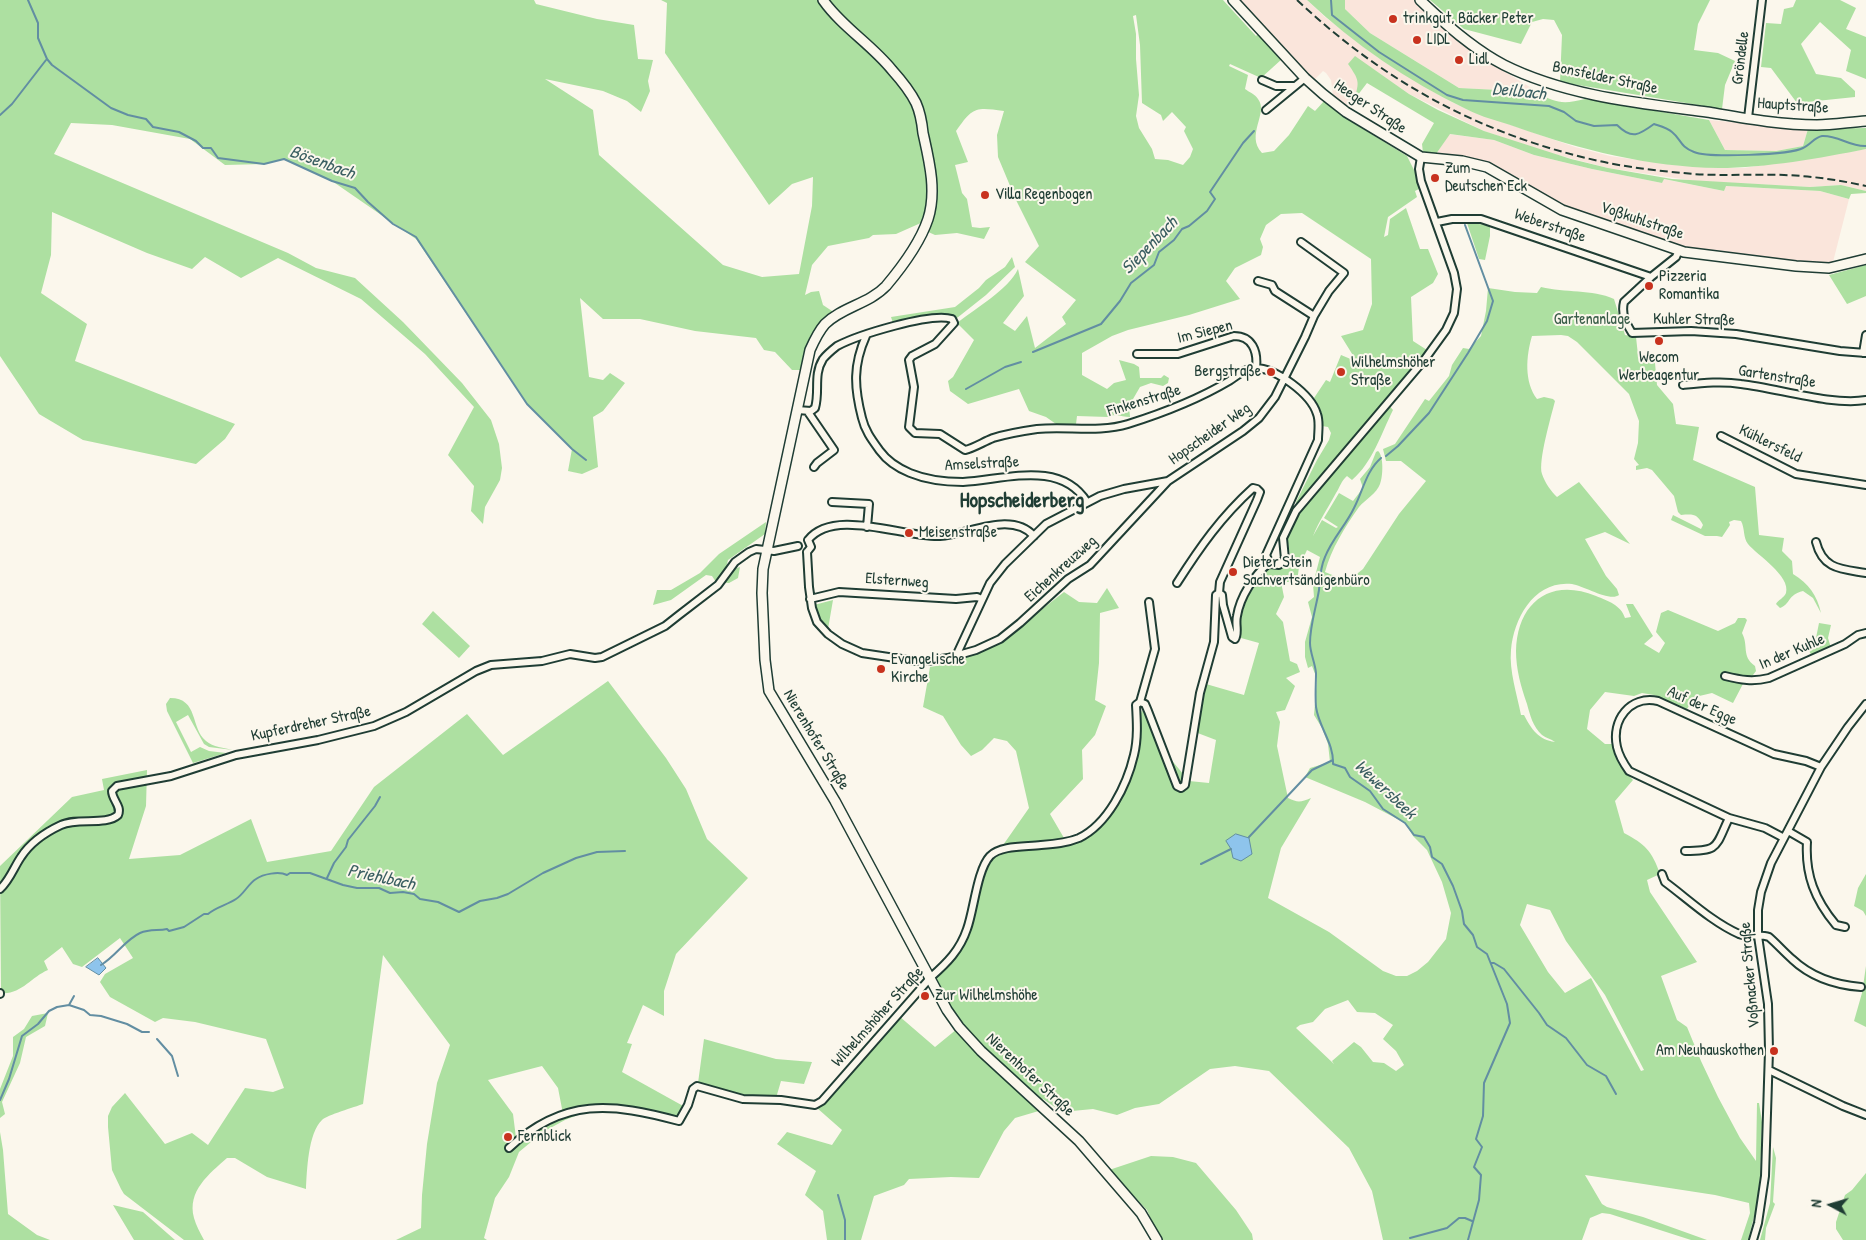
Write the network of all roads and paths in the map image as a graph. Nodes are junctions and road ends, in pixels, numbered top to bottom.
1 (823, 0) edge
2 (1233, 0) edge
3 (1420, 0) edge
4 (1762, 0) edge
5 (1306, 78) junction
6 (1262, 80) dead end
7 (1294, 86) junction
8 (1266, 110) dead end
9 (1748, 118) junction
10 (1866, 121) edge
11 (1420, 157) junction
12 (1437, 222) junction
13 (1300, 242) dead end
14 (1679, 250) junction
15 (1866, 259) edge
16 (1651, 277) junction
17 (1258, 281) dead end
18 (1314, 316) junction
19 (1866, 335) edge
20 (866, 336) junction
21 (1864, 353) edge
22 (1137, 354) dead end
23 (1256, 368) junction
24 (1284, 379) junction
25 (1683, 385) dead end
26 (1866, 400) edge
27 (797, 410) junction
28 (808, 412) junction
29 (1721, 436) dead end
30 (814, 467) dead end
31 (1168, 481) junction
32 (1866, 485) edge
33 (832, 502) dead end
34 (1087, 502) junction
35 (867, 527) junction
36 (1034, 536) junction
37 (808, 540) junction
38 (1816, 542) dead end
39 (798, 546) junction
40 (766, 550) junction
41 (807, 552) junction
42 (1268, 563) junction
43 (1866, 573) edge
44 (1177, 583) dead end
45 (1219, 593) junction
46 (810, 599) junction
47 (982, 599) junction
48 (1148, 602) dead end
49 (1866, 633) edge
50 (956, 656) junction
51 (1725, 676) dead end
52 (1140, 702) junction
53 (1866, 704) edge
54 (1821, 767) junction
55 (1729, 818) junction
56 (1786, 835) junction
57 (1685, 851) dead end
58 (1662, 874) dead end
59 (0, 890) edge
60 (1845, 927) dead end
61 (1758, 936) junction
62 (931, 977) junction
63 (1861, 987) dead end
64 (1769, 1070) junction
65 (1866, 1115) edge
66 (510, 1148) dead end
67 (1157, 1240) edge
68 (1753, 1240) edge

1 - 27 street, Nierenhofer Straße
2 - 5 street, Heeger Straße
3 - 9 street, Bonsfelder Straße
4 - 9 street, Gröndelle
5 - 7 street
5 - 11 street, Heeger Straße
6 - 7 street
7 - 8 street
9 - 10 street, Hauptstraße
11 - 12 street
11 - 14 street, Voßkuhlstraße
12 - 16 street, Weberstraße
12 - 42 street
13 - 18 street
14 - 15 street, Voßkuhlstraße
14 - 16 street, Kuhler Straße
16 - 21 street, Kuhler Straße
17 - 18 street
18 - 24 street
19 - 21 street
20 - 23 street, Finkenstraße
20 - 28 street
20 - 34 street, Amselstraße
22 - 23 street, Im Siepen
23 - 24 street
24 - 31 street, Hopscheider Weg
24 - 42 street
25 - 26 street, Gartenstraße
27 - 28 street
27 - 40 street, Nierenhofer Straße
28 - 30 street
29 - 32 street, Kühlersfeld
31 - 34 street, Hopscheider Weg
31 - 50 street, Eichenkreuzweg
33 - 35 street
34 - 36 street, Hopscheider Weg
35 - 36 street
35 - 37 street
36 - 47 street, Hopscheider Weg
37 - 39 street
37 - 41 street
38 - 43 street
39 - 40 street
39 - 41 street
40 - 59 street, Kupferdreher Straße
40 - 62 street, Nierenhofer Straße
41 - 46 street
42 - 45 street
44 - 45 street
45 - 52 street
46 - 47 street, Elsternweg
46 - 50 street
47 - 50 street, Hopscheider Weg
48 - 52 street, Wilhelmshöher Straße
49 - 51 street, In der Kuhle
52 - 62 street, Wilhelmshöher Straße
53 - 54 street, Voßnacker Straße
54 - 55 street, Auf der Egge
54 - 56 street, Voßnacker Straße
55 - 56 street, Auf der Egge
55 - 57 street
56 - 60 street, Auf der Egge
56 - 61 street, Voßnacker Straße
58 - 61 street
61 - 63 street
61 - 64 street, Voßnacker Straße
62 - 66 street, Wilhelmshöher Straße
62 - 67 street, Nierenhofer Straße
64 - 65 street
64 - 68 street, Voßnacker Straße

